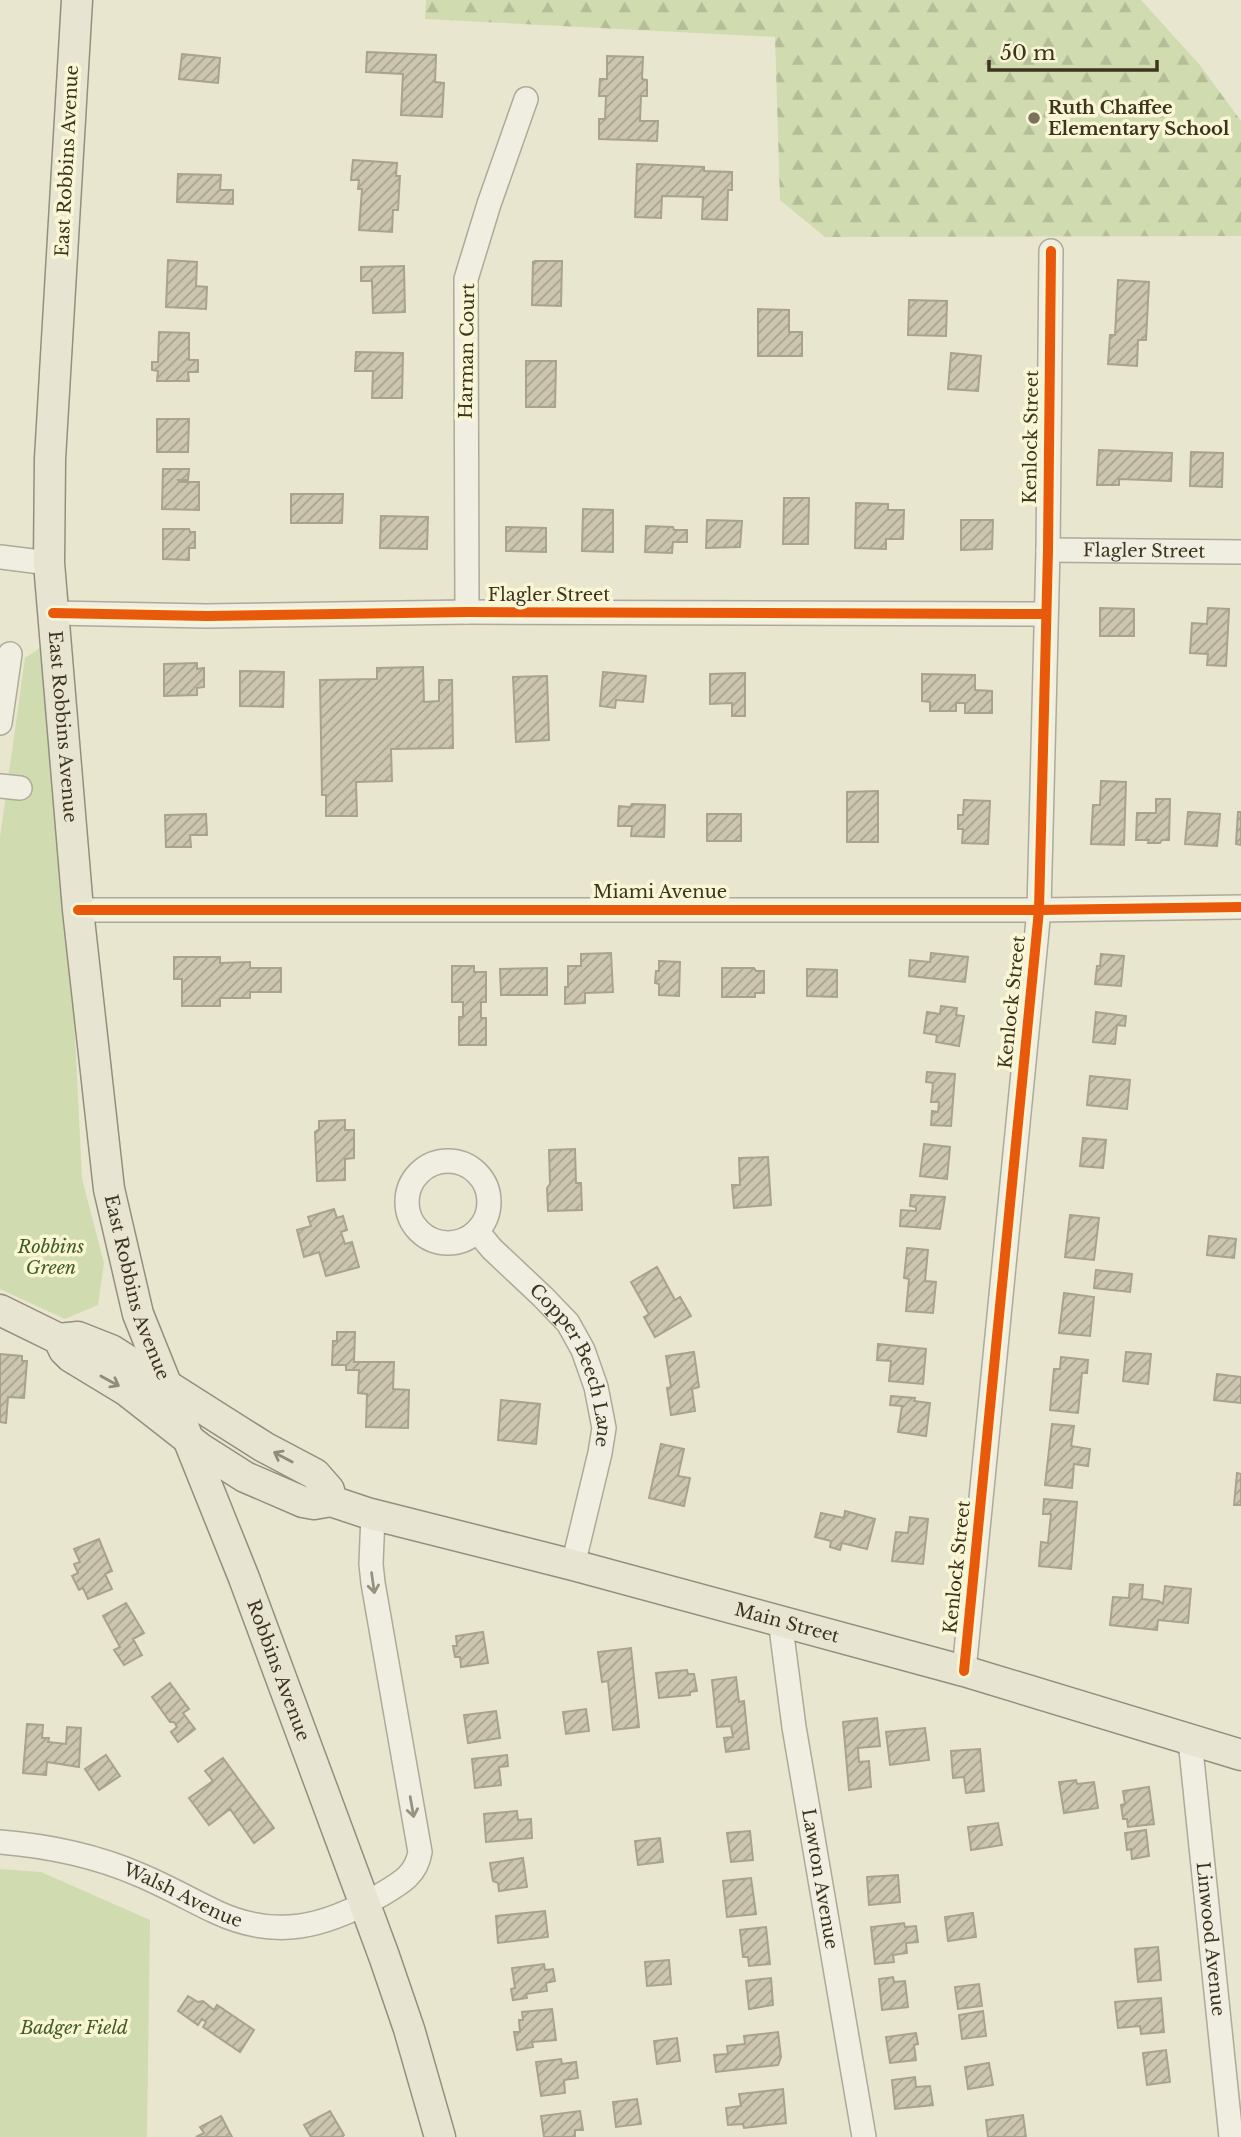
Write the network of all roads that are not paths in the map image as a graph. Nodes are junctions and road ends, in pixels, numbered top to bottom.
1 (77, 0) edge
2 (526, 99) dead end
3 (1051, 251) dead end
4 (1048, 550) junction
5 (1241, 552) edge
6 (0, 557) edge
7 (48, 563) junction
8 (467, 612) junction
9 (53, 613) junction
10 (1045, 614) junction
11 (9, 654) dead end
12 (0, 723) edge
13 (1241, 907) edge
14 (78, 910) junction
15 (1039, 910) junction
16 (477, 1231) dead end
17 (0, 1310) edge
18 (59, 1339) junction
19 (167, 1385) junction
20 (190, 1440) junction
21 (331, 1500) junction
22 (373, 1515) junction
23 (572, 1565) junction
24 (780, 1620) junction
25 (964, 1671) junction
26 (1190, 1740) junction
27 (1241, 1755) edge
28 (0, 1842) edge
29 (365, 1904) junction
30 (440, 2137) edge
31 (864, 2137) edge
32 (1231, 2137) edge

1 - 7 main road, East Robbins Avenue
2 - 8 street, Harman Court
3 - 4 street, Kenlock Street
4 - 5 street, Flagler Street
4 - 10 street, Kenlock Street
6 - 7 street
7 - 9 main road, East Robbins Avenue
8 - 9 street, Flagler Street
8 - 10 street, Flagler Street
9 - 14 main road, East Robbins Avenue
10 - 15 street, Kenlock Street
11 - 12 street
13 - 15 street, Miami Avenue
14 - 15 street, Miami Avenue
14 - 19 main road, East Robbins Avenue
15 - 25 street, Kenlock Street
16 - 23 street, Copper Beech Lane
17 - 18 main road
18 - 19 main road
18 -> 20 main road, Main Street
19 - 20 main road, East Robbins Avenue
21 -> 19 main road
20 - 21 main road, Main Street
20 - 29 main road, Robbins Avenue
21 - 22 main road, Main Street
22 - 23 main road, Main Street
22 -> 29 street
23 - 24 main road, Main Street
24 - 25 main road, Main Street
24 - 31 street, Lawton Avenue
25 - 26 main road, Main Street
26 - 27 main road, Main Street
26 - 32 street, Linwood Avenue
28 - 29 street, Walsh Avenue
29 - 30 main road, Robbins Avenue

